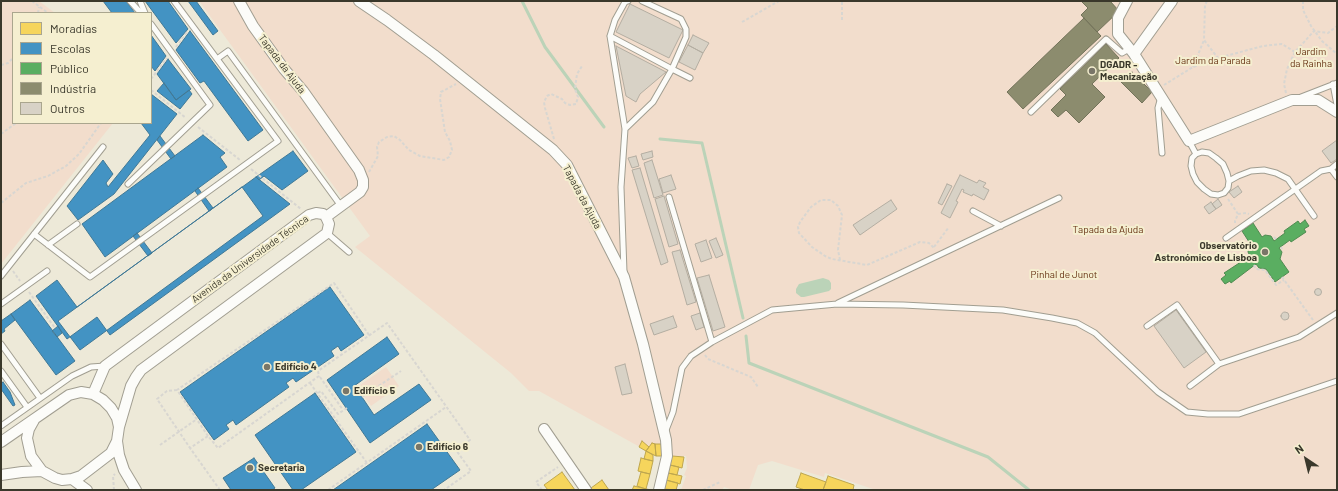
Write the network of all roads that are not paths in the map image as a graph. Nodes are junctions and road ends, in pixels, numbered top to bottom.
1 (130, 1) edge
2 (140, 1) edge
3 (174, 1) edge
4 (239, 1) edge
5 (359, 1) edge
6 (628, 1) edge
7 (642, 1) edge
8 (1127, 1) edge
9 (1172, 1) edge
10 (140, 12) edge
11 (145, 12) edge
12 (152, 25) edge
13 (610, 36) junction
14 (1131, 52) junction
15 (217, 59) junction
16 (672, 69) junction
17 (690, 78) dead end
18 (1335, 84) edge
19 (1161, 96) junction
20 (1290, 101) junction
21 (1337, 105) edge
22 (1031, 112) dead end
23 (1337, 112) edge
24 (625, 129) junction
25 (1189, 141) junction
26 (103, 147) dead end
27 (1162, 153) dead end
28 (1196, 154) junction
29 (1337, 164) edge
30 (1331, 169) junction
31 (1337, 177) edge
32 (1229, 181) junction
33 (128, 184) dead end
34 (1296, 189) junction
35 (669, 198) dead end
36 (1060, 198) dead end
37 (341, 206) junction
38 (973, 211) dead end
39 (1314, 216) dead end
40 (326, 217) junction
41 (77, 224) dead end
42 (1002, 226) junction
43 (326, 233) junction
44 (34, 234) junction
45 (1226, 238) dead end
46 (48, 245) junction
47 (349, 252) dead end
48 (47, 271) dead end
49 (1, 276) edge
50 (624, 277) junction
51 (1, 304) edge
52 (837, 304) junction
53 (1337, 313) edge
54 (1147, 326) dead end
55 (712, 342) junction
56 (1, 344) edge
57 (1219, 364) junction
58 (105, 366) junction
59 (1, 371) edge
60 (1337, 381) edge
61 (1190, 386) dead end
62 (92, 394) junction
63 (40, 398) junction
64 (28, 407) junction
65 (34, 420) junction
66 (1, 426) edge
67 (119, 427) junction
68 (544, 429) dead end
69 (664, 434) junction
70 (117, 441) junction
71 (1, 442) edge
72 (42, 471) junction
73 (1, 475) edge
74 (72, 479) junction
75 (87, 490) edge
76 (136, 490) edge
77 (586, 490) edge
78 (659, 490) edge

1 - 10 lane
2 - 11 lane
3 - 15 lane
4 - 37 street, Tapada da Ajuda
5 - 50 street, Tapada da Ajuda
6 - 13 lane
7 - 16 lane
8 - 14 street
9 - 14 street
12 - 33 lane
13 - 16 lane
13 - 24 lane
14 - 19 street
14 - 22 lane
15 - 37 lane
15 - 46 lane
16 - 17 lane
16 - 24 lane
18 - 20 lane
18 - 21 lane
19 - 25 street
19 - 27 lane
20 - 23 street
20 - 25 street
24 - 50 lane
25 - 28 lane
26 - 44 lane
28 - 32 lane
28 - 32 lane
29 - 30 lane
30 - 31 lane
30 - 34 lane
32 - 34 lane
34 - 39 lane
34 - 45 lane
35 - 55 lane
36 - 42 lane
37 - 40 street
38 - 42 lane
40 - 43 street
40 - 58 street, Avenida da Universidade Técnica
41 - 46 lane
42 - 52 lane
43 - 47 lane
43 - 67 street
44 - 46 lane
44 - 49 lane
48 - 51 lane
50 - 69 street, Tapada da Ajuda
52 - 55 lane
52 - 60 lane
53 - 57 lane
54 - 57 lane
55 - 69 lane
56 - 63 lane
57 - 61 lane
58 - 62 street, Avenida da Universidade Técnica
58 - 63 lane
59 - 64 lane
62 - 65 street
62 - 67 street
63 - 64 lane
64 - 66 lane
65 - 71 street
65 - 72 street
67 - 70 street
68 - 77 street
69 - 78 street, Tapada da Ajuda
70 - 74 street
70 - 76 street
72 - 73 street
72 - 74 street
74 - 75 street

